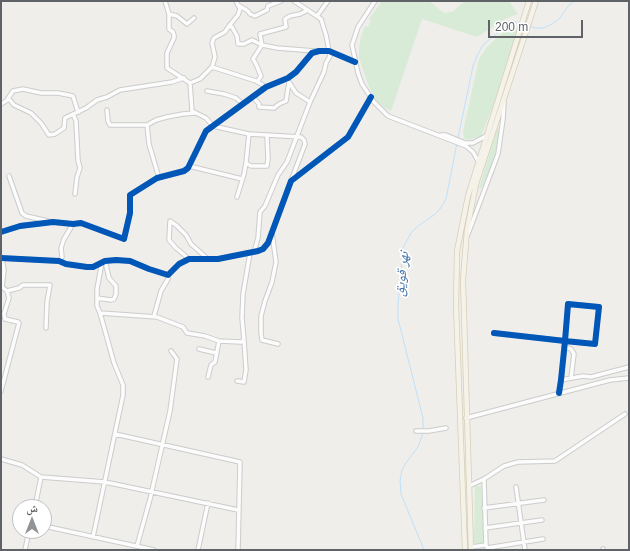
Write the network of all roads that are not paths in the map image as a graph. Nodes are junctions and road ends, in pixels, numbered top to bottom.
1 (165, 1) edge
2 (281, 1) edge
3 (294, 1) edge
4 (328, 1) edge
5 (375, 1) edge
6 (529, 1) edge
7 (536, 1) edge
8 (237, 3) edge
9 (308, 10) junction
10 (169, 14) junction
11 (318, 16) junction
12 (194, 18) dead end
13 (229, 26) junction
14 (262, 45) junction
15 (319, 51) junction
16 (329, 51) junction
17 (355, 62) junction
18 (212, 67) junction
19 (184, 78) junction
20 (288, 80) junction
21 (257, 82) junction
22 (190, 84) junction
23 (266, 87) junction
24 (207, 91) dead end
25 (253, 97) junction
26 (371, 97) junction
27 (505, 98) junction
28 (7, 100) junction
29 (310, 102) junction
30 (1, 104) edge
31 (243, 104) junction
32 (106, 110) dead end
33 (79, 112) junction
34 (197, 113) junction
35 (73, 114) junction
36 (147, 125) junction
37 (213, 126) junction
38 (249, 134) junction
39 (267, 136) junction
40 (486, 136) junction
41 (297, 137) junction
42 (465, 144) junction
43 (478, 161) junction
44 (246, 163) junction
45 (189, 166) junction
46 (9, 176) dead end
47 (159, 178) junction
48 (242, 179) junction
49 (291, 180) junction
50 (75, 194) dead end
51 (238, 197) dead end
52 (53, 222) junction
53 (73, 224) junction
54 (1, 232) edge
55 (272, 232) junction
56 (466, 238) junction
57 (252, 253) junction
58 (1, 258) edge
59 (189, 259) junction
60 (208, 259) junction
61 (59, 260) junction
62 (103, 262) junction
63 (168, 275) junction
64 (7, 291) junction
65 (97, 298) junction
66 (100, 312) junction
67 (154, 316) junction
68 (46, 328) dead end
69 (494, 334) dead end
70 (244, 340) junction
71 (218, 341) junction
72 (565, 341) junction
73 (278, 344) dead end
74 (564, 347) junction
75 (199, 349) dead end
76 (171, 351) dead end
77 (216, 353) junction
78 (629, 367) edge
79 (208, 377) dead end
80 (571, 378) junction
81 (629, 378) edge
82 (561, 380) junction
83 (237, 381) dead end
84 (1, 391) edge
85 (559, 393) junction
86 (625, 414) dead end
87 (466, 418) junction
88 (446, 428) dead end
89 (417, 431) dead end
90 (115, 434) junction
91 (162, 445) junction
92 (1, 459) edge
93 (41, 477) junction
94 (484, 479) junction
95 (105, 482) junction
96 (469, 486) junction
97 (516, 487) dead end
98 (152, 492) junction
99 (37, 499) edge
100 (544, 500) dead end
101 (208, 503) junction
102 (519, 503) junction
103 (484, 508) junction
104 (238, 510) junction
105 (542, 520) dead end
106 (522, 523) junction
107 (52, 528) edge
108 (485, 528) junction
109 (464, 530) junction
110 (470, 530) junction
111 (94, 537) junction
112 (27, 539) edge
113 (543, 539) dead end
114 (524, 542) junction
115 (137, 546) junction
116 (471, 548) edge
117 (487, 548) edge
118 (25, 550) edge
119 (154, 550) edge
120 (198, 550) edge
121 (238, 550) edge
122 (465, 550) edge
123 (526, 550) edge

1 - 10 street
2 - 8 street
3 - 9 street
4 - 11 street
5 - 17 street
6 - 40 main road
7 - 27 main road
8 - 13 street
9 - 11 street
9 - 14 street
10 - 12 street
10 - 19 street
11 - 16 street
13 - 14 street
13 - 18 street
14 - 15 street
14 - 21 street
15 - 16 street
15 - 20 street
16 - 17 street
16 - 29 street
17 - 26 street
18 - 21 street
18 - 22 street
19 - 22 street
19 - 33 street
20 - 23 street
20 - 25 street
20 - 29 street
21 - 23 street
22 - 34 street
23 - 25 street
24 - 31 street
25 - 31 street
26 - 42 street
26 - 49 street
27 - 56 main road
27 - 56 street
28 - 30 street
28 - 33 street
28 - 35 street
29 - 41 street
31 - 37 street
32 - 36 street
33 - 35 street
34 - 36 street
34 - 37 street
35 - 50 street
36 - 47 street
37 - 38 street
37 - 45 street
38 - 39 street
38 - 44 street
39 - 41 street
39 - 44 street
40 - 42 street
40 - 43 main road
41 - 49 street
41 - 57 street
42 - 43 street
43 - 109 main road
44 - 48 street
45 - 47 street
45 - 48 street
46 - 52 street
47 - 53 street
48 - 51 street
49 - 55 street
52 - 53 street
52 - 54 street
53 - 61 street
55 - 57 street
55 - 73 street
56 - 87 main road
57 - 60 street
57 - 70 street
58 - 61 street
58 - 64 street
59 - 60 street
59 - 60 street
59 - 63 street
61 - 62 street
62 - 63 street
62 - 65 street
62 - 65 street
63 - 67 street
64 - 68 street
64 - 84 street
65 - 66 street
66 - 67 street
66 - 90 street
67 - 71 street
69 - 72 street
70 - 71 street
70 - 83 street
71 - 77 street
72 - 72 street
72 - 74 street
74 - 80 street
74 - 82 street
75 - 77 street
76 - 91 street
77 - 79 street
78 - 80 street
80 - 82 street
81 - 85 street
82 - 85 street
85 - 87 street
86 - 94 street
87 - 96 main road
88 - 89 street
90 - 91 street
90 - 95 street
91 - 98 street
91 - 104 street
92 - 93 street
93 - 95 street
93 - 99 street
94 - 96 street
94 - 103 street
95 - 98 street
95 - 111 street
96 - 110 main road
97 - 102 street
98 - 101 street
98 - 115 street
100 - 102 street
101 - 104 street
101 - 120 street
102 - 103 street
102 - 106 street
103 - 108 street
104 - 121 street
105 - 106 street
106 - 108 street
106 - 114 street
107 - 111 street
108 - 117 street
109 - 110 main road
109 - 122 main road
110 - 116 main road
111 - 115 street
112 - 118 street
113 - 114 street
114 - 117 street
114 - 123 street
115 - 119 street
116 - 117 street

